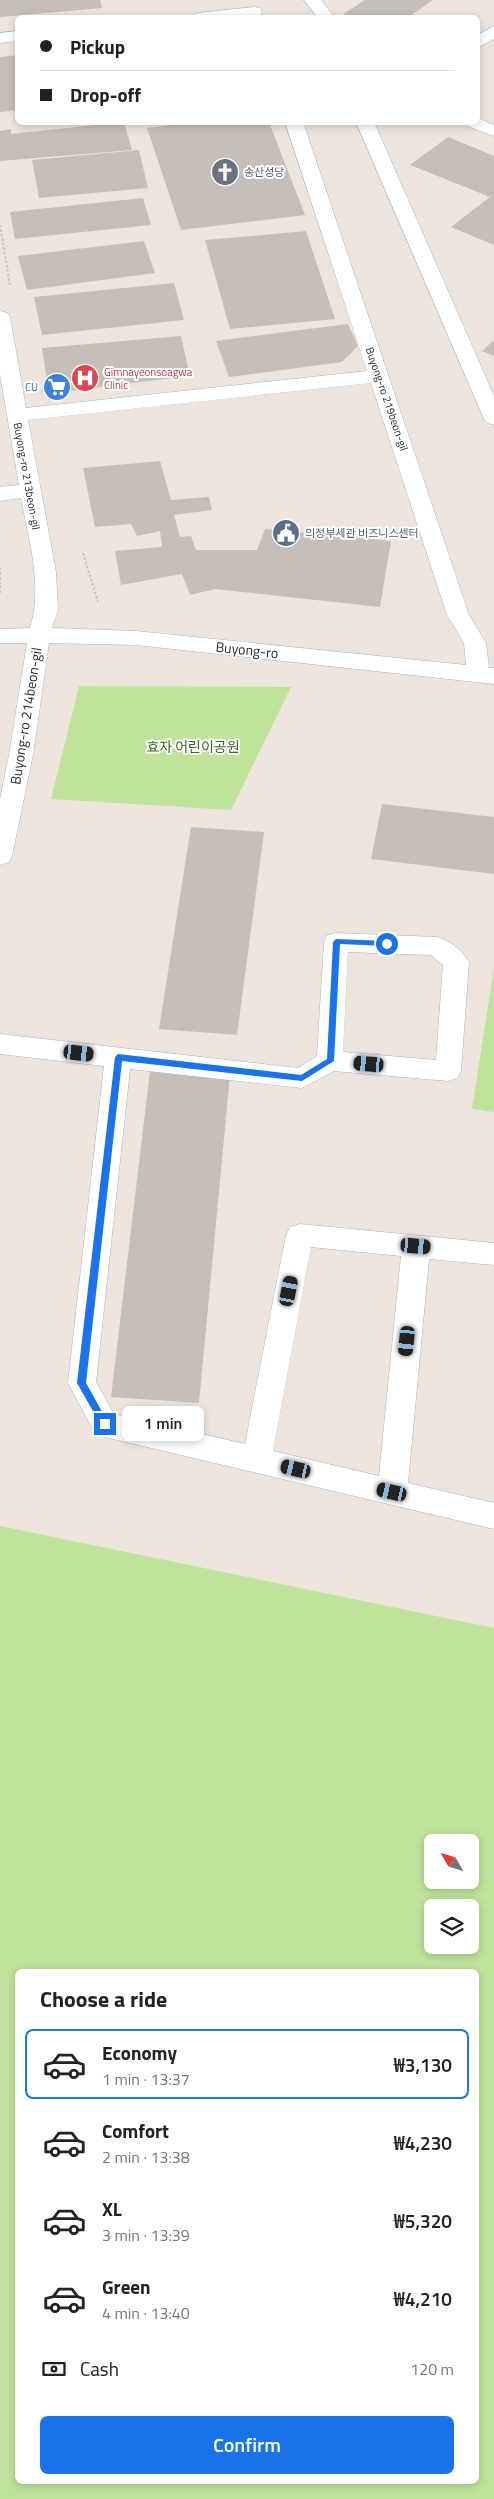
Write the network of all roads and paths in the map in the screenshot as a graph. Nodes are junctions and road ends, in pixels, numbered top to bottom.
1 (312, 0) edge
2 (253, 10) edge
3 (219, 15) edge
4 (324, 15) edge
5 (494, 31) edge
6 (15, 36) edge
7 (0, 38) edge
8 (480, 41) edge
9 (295, 125) edge
10 (366, 125) edge
11 (480, 125) edge
12 (494, 131) edge
13 (0, 225) edge
14 (11, 291) dead end
15 (0, 318) edge
16 (380, 376) junction
17 (17, 415) junction
18 (494, 419) edge
19 (29, 490) junction
20 (0, 494) edge
21 (82, 550) dead end
22 (0, 568) edge
23 (0, 594) edge
24 (99, 604) dead end
25 (39, 634) junction
26 (0, 636) edge
27 (486, 675) edge
28 (0, 856) edge
29 (0, 1044) edge
30 (118, 1057) junction
31 (330, 1061) junction
32 (416, 1246) junction
33 (494, 1254) edge
34 (257, 1460) junction
35 (392, 1492) junction
36 (494, 1516) edge

1 - 4 street
2 - 3 street
5 - 8 street
6 - 7 street
9 - 16 street, Buyong-ro 219beon-gil
10 - 18 street
11 - 12 street
13 - 14 path
15 - 17 street, Buyong-ro 213beon-gil
16 - 17 street
16 - 27 street, Buyong-ro 219beon-gil
17 - 19 street, Buyong-ro 213beon-gil
19 - 20 street
19 - 25 street, Buyong-ro 213beon-gil
21 - 24 path
22 - 23 path
25 - 26 street, Buyong-ro
25 - 27 street, Buyong-ro
25 - 28 street, Buyong-ro 214beon-gil
29 - 30 street
30 - 31 street
30 - 34 street
31 - 31 street
32 - 33 street
32 - 34 street
32 - 35 street
34 - 35 street
35 - 36 street

